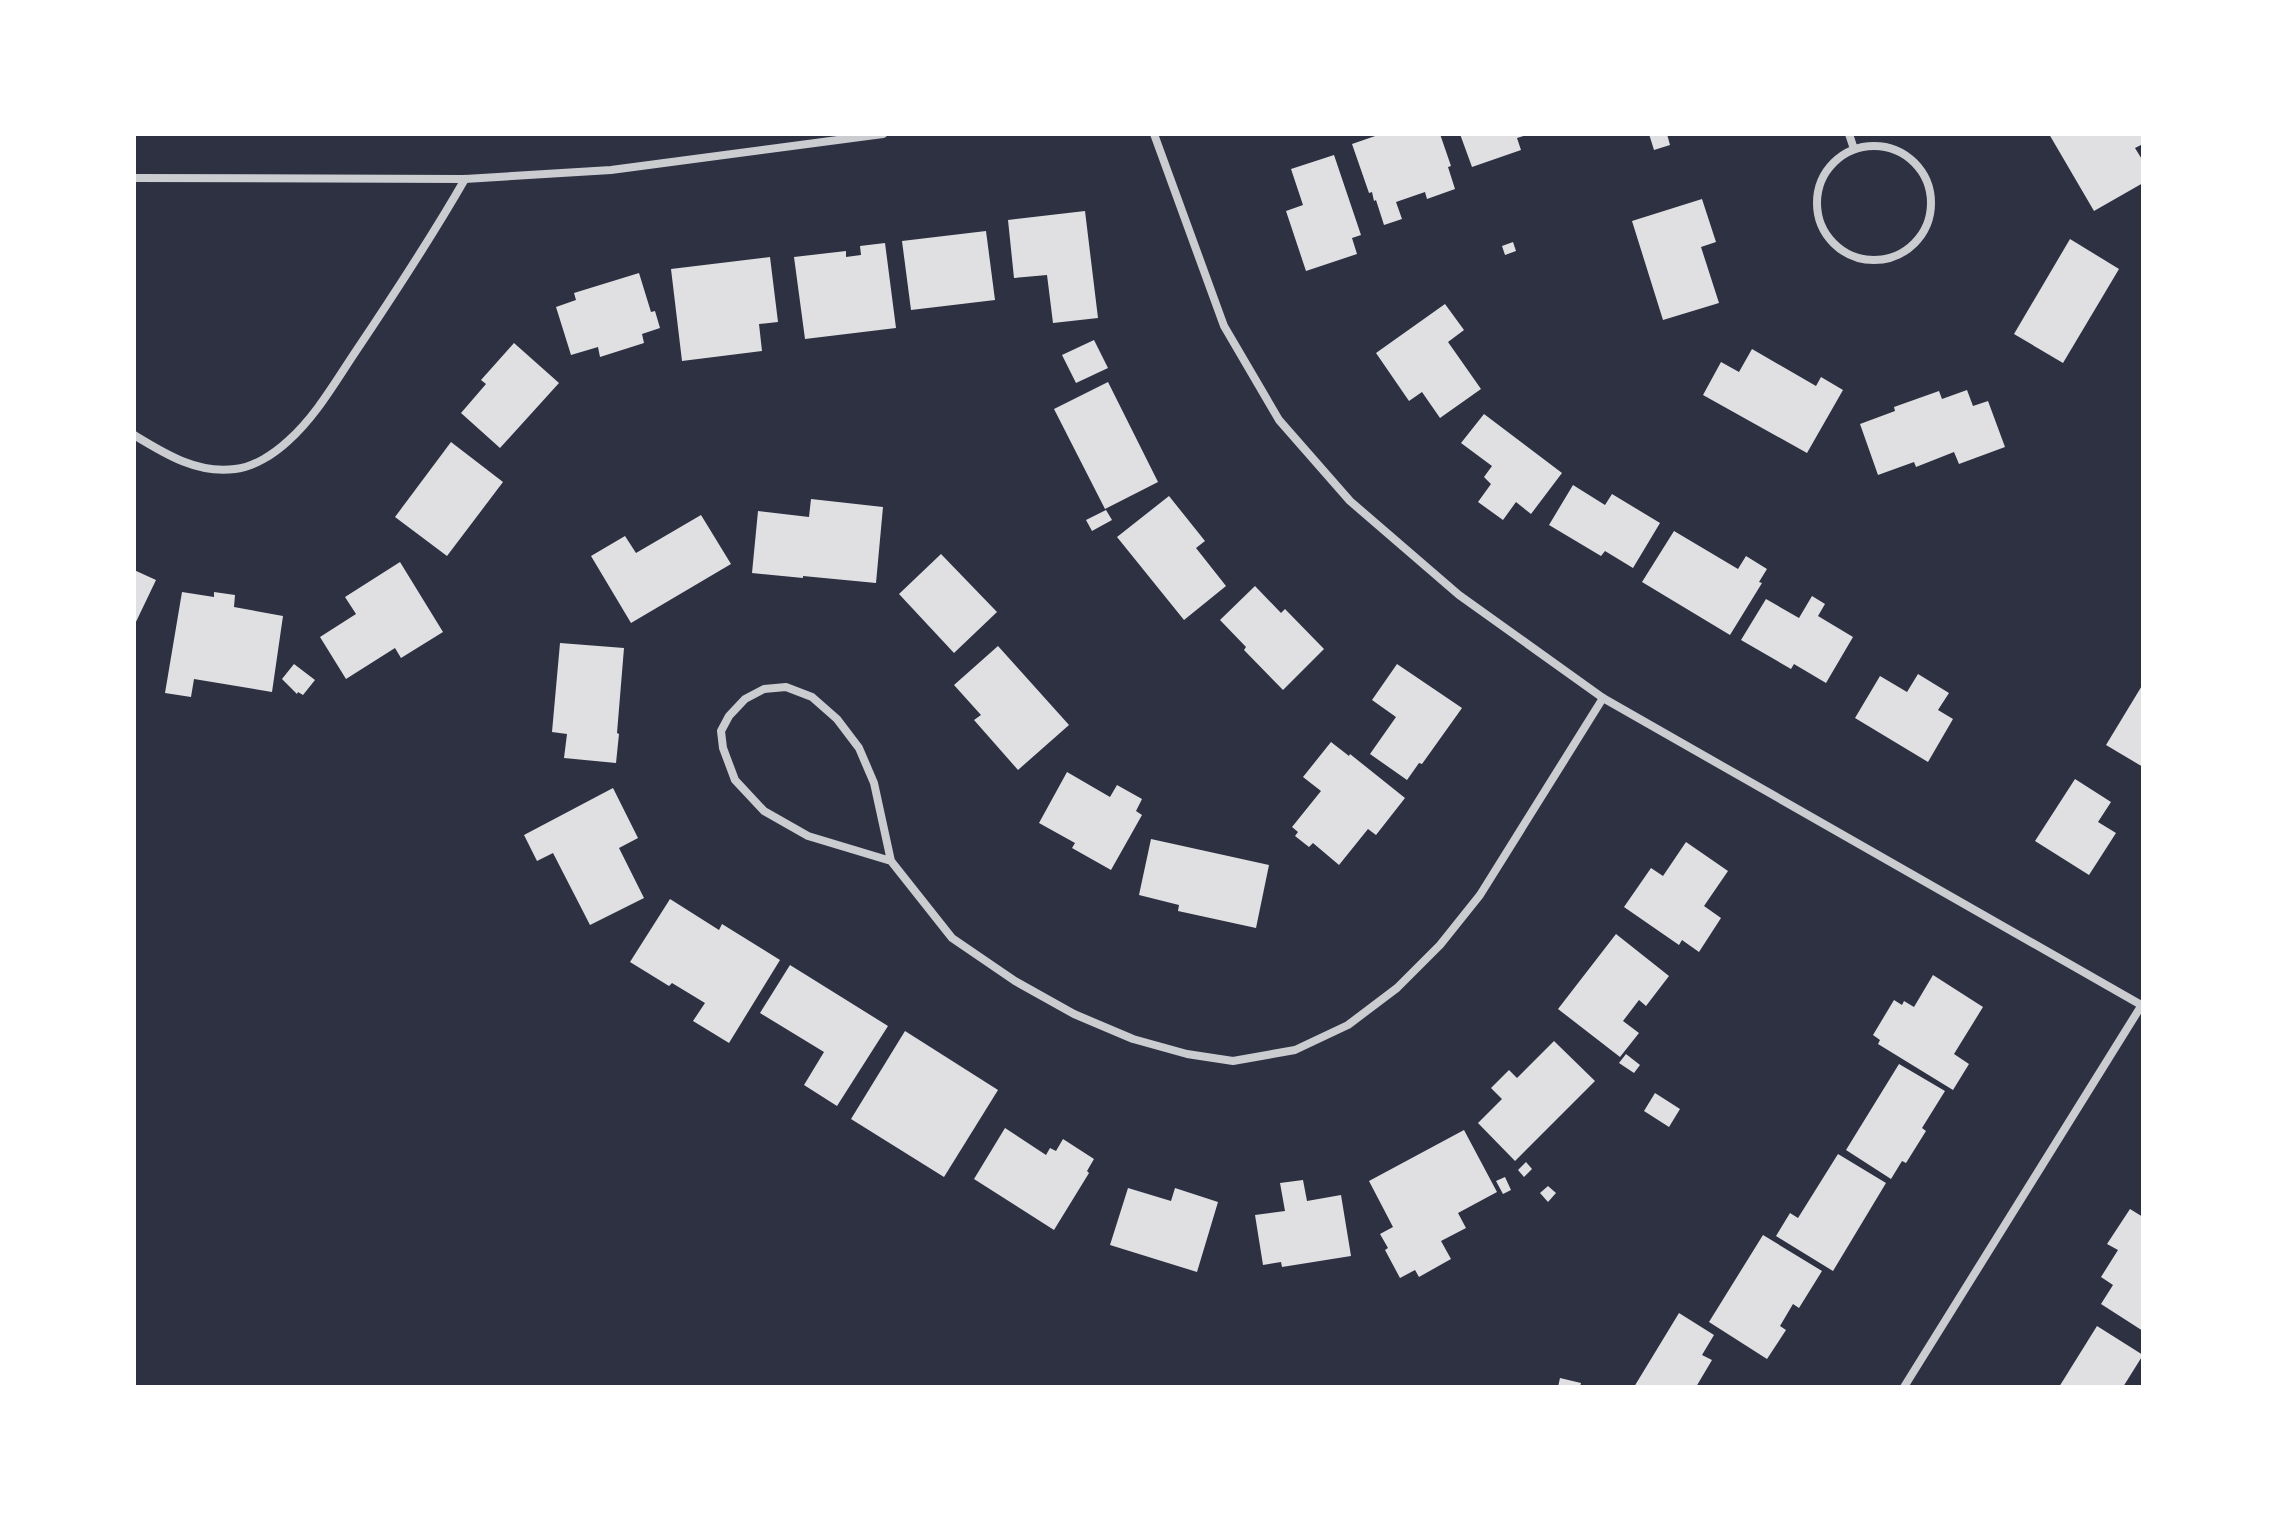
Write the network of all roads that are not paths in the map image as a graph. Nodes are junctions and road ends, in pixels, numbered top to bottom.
1 (883, 134) edge
2 (1154, 134) edge
3 (1849, 134) edge
4 (1854, 149) junction
5 (134, 178) edge
6 (465, 179) junction
7 (134, 435) edge
8 (1603, 698) junction
9 (891, 861) junction
10 (2142, 1004) edge
11 (1904, 1387) edge

1 - 6 street
2 - 8 street
3 - 4 street
4 - 4 street
5 - 6 street
6 - 7 street
8 - 9 street
8 - 10 street
9 - 9 street
10 - 11 street

